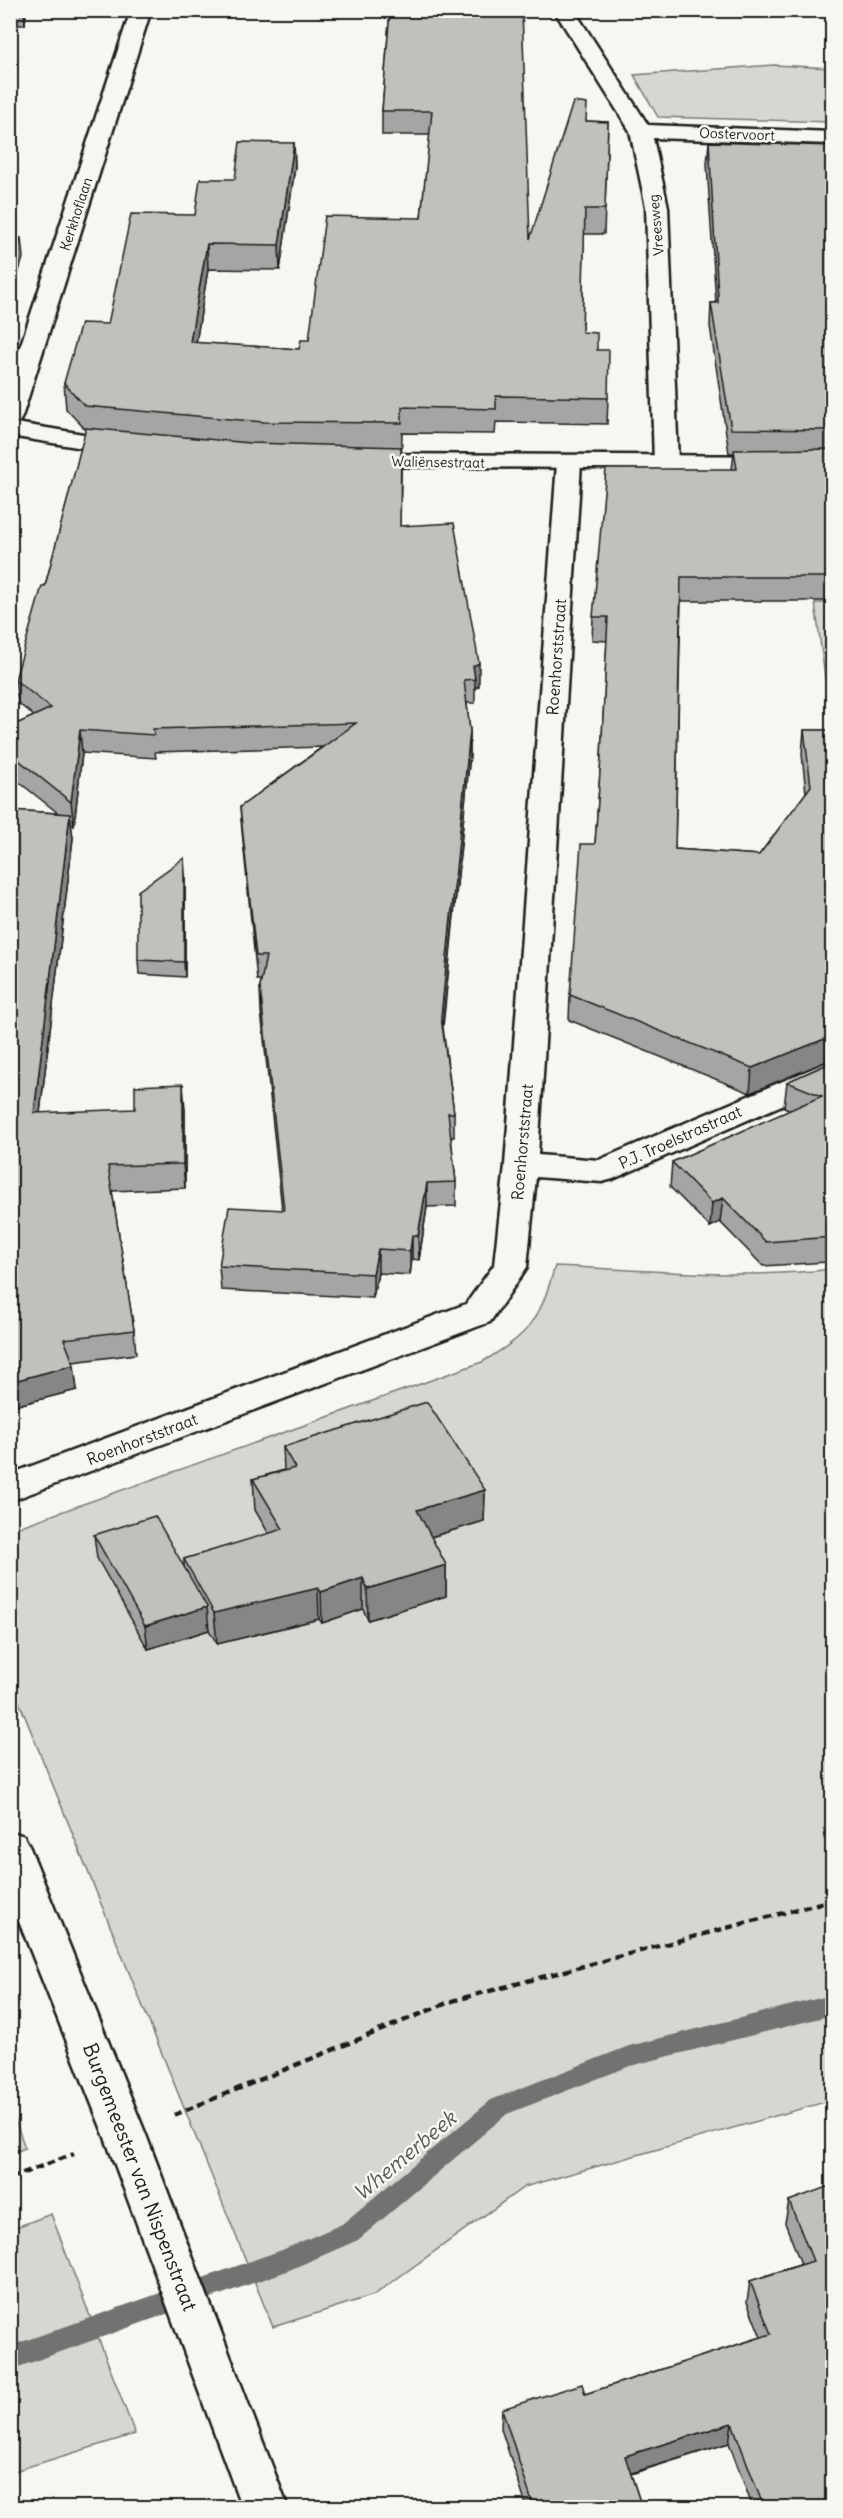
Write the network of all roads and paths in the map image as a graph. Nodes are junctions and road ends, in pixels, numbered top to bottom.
1 (141, 10) edge
2 (564, 10) edge
3 (641, 131) junction
4 (832, 138) edge
5 (10, 417) edge
6 (10, 429) edge
7 (146, 451) edge
8 (337, 460) edge
9 (569, 463) junction
10 (666, 463) junction
11 (832, 463) edge
12 (832, 1071) edge
13 (521, 1165) junction
14 (10, 1488) edge
15 (10, 1848) edge
16 (832, 1900) edge
17 (125, 2135) junction
18 (10, 2178) edge
19 (265, 2508) edge

1 - 5 street, Kerkhoflaan
2 - 3 street, Vreesweg
3 - 4 street, Oostervoort
3 - 10 street, Vreesweg
6 - 7 street
8 - 9 street, Waliënsestraat
9 - 10 street, Waliënsestraat
9 - 13 street, Roenhorststraat
10 - 11 street, Waliënsestraat
12 - 13 street, P.J. Troelstrastraat
13 - 14 street, Roenhorststraat
15 - 17 street, Burgemeester van Nispenstraat
16 - 17 path
17 - 18 path
17 - 19 street, Burgemeester van Nispenstraat

